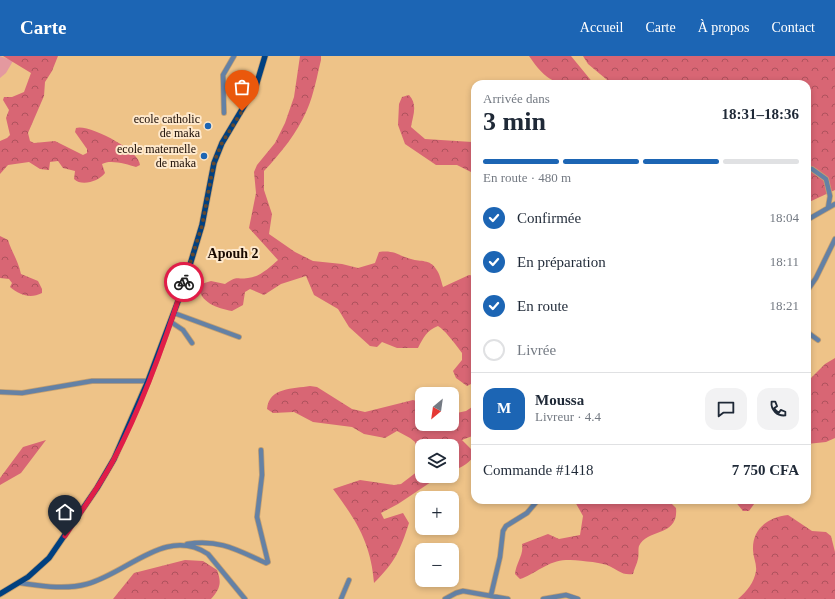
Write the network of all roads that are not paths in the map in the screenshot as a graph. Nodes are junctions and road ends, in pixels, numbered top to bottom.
1 (234, 56) edge
2 (265, 56) edge
3 (224, 113) dead end
4 (811, 169) edge
5 (835, 204) edge
6 (828, 208) junction
7 (811, 218) edge
8 (835, 239) edge
9 (811, 285) edge
10 (174, 313) junction
11 (171, 322) junction
12 (811, 335) edge
13 (239, 337) dead end
14 (818, 340) dead end
15 (192, 342) dead end
16 (148, 381) junction
17 (0, 392) edge
18 (261, 450) dead end
19 (535, 504) edge
20 (183, 544) junction
21 (349, 580) dead end
22 (20, 583) junction
23 (0, 594) edge
24 (491, 595) junction
25 (245, 599) edge
26 (341, 599) edge
27 (445, 599) edge
28 (508, 599) edge
29 (543, 599) edge
30 (578, 599) edge

1 - 3 street
2 - 10 main road
4 - 6 street
5 - 6 street
6 - 7 street
8 - 9 street
10 - 11 main road
10 - 13 street
11 - 15 street
11 - 16 main road
12 - 14 street
16 - 17 street
16 - 22 main road
18 - 20 street
19 - 24 street
20 - 22 street
20 - 25 street
21 - 26 street
22 - 23 main road
24 - 27 street
24 - 28 street
29 - 30 street

